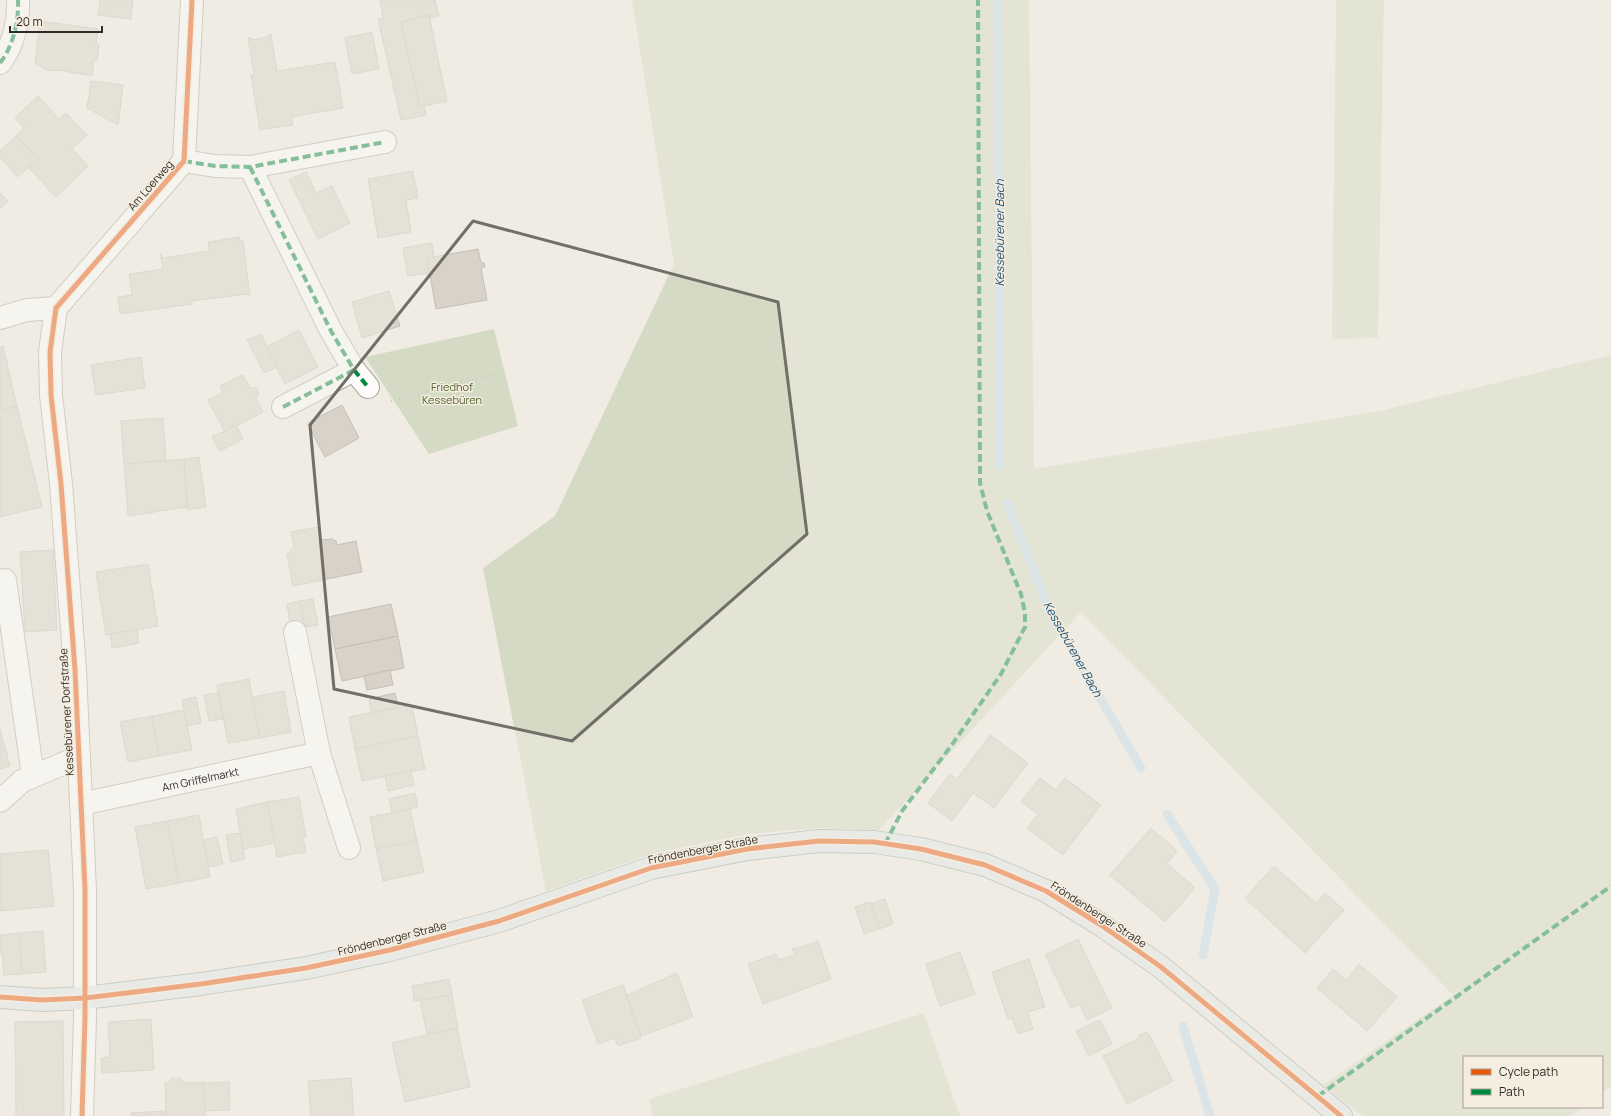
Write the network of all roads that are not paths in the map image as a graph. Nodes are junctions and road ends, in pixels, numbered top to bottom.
1 (18, 0) edge
2 (192, 0) edge
3 (0, 63) edge
4 (385, 142) dead end
5 (184, 161) junction
6 (250, 167) junction
7 (56, 308) junction
8 (0, 318) edge
9 (354, 370) junction
10 (368, 387) road end
11 (283, 407) dead end
12 (5, 580) dead end
13 (295, 632) dead end
14 (319, 753) junction
15 (79, 757) junction
16 (33, 776) junction
17 (0, 801) edge
18 (81, 804) junction
19 (348, 848) dead end
20 (0, 997) edge
21 (85, 998) junction
22 (82, 1116) edge
23 (1341, 1116) edge

1 - 3 street
2 - 5 street, Am Loerweg
4 - 6 street, Am Loerweg
5 - 6 street, Am Loerweg
5 - 7 street, Am Loerweg
6 - 9 street
7 - 8 street
7 - 15 street, Kessebürener Dorfstraße
9 - 10 street
9 - 11 street
12 - 16 street
13 - 14 street
14 - 18 street, Am Griffelmarkt
14 - 19 street
15 - 16 street
15 - 18 street, Kessebürener Dorfstraße
16 - 17 street
18 - 21 street, Kessebürener Dorfstraße
20 - 21 main road, Fröndenberger Straße
21 - 22 street, Kessebürener Dorfstraße
21 - 23 main road, Fröndenberger Straße

